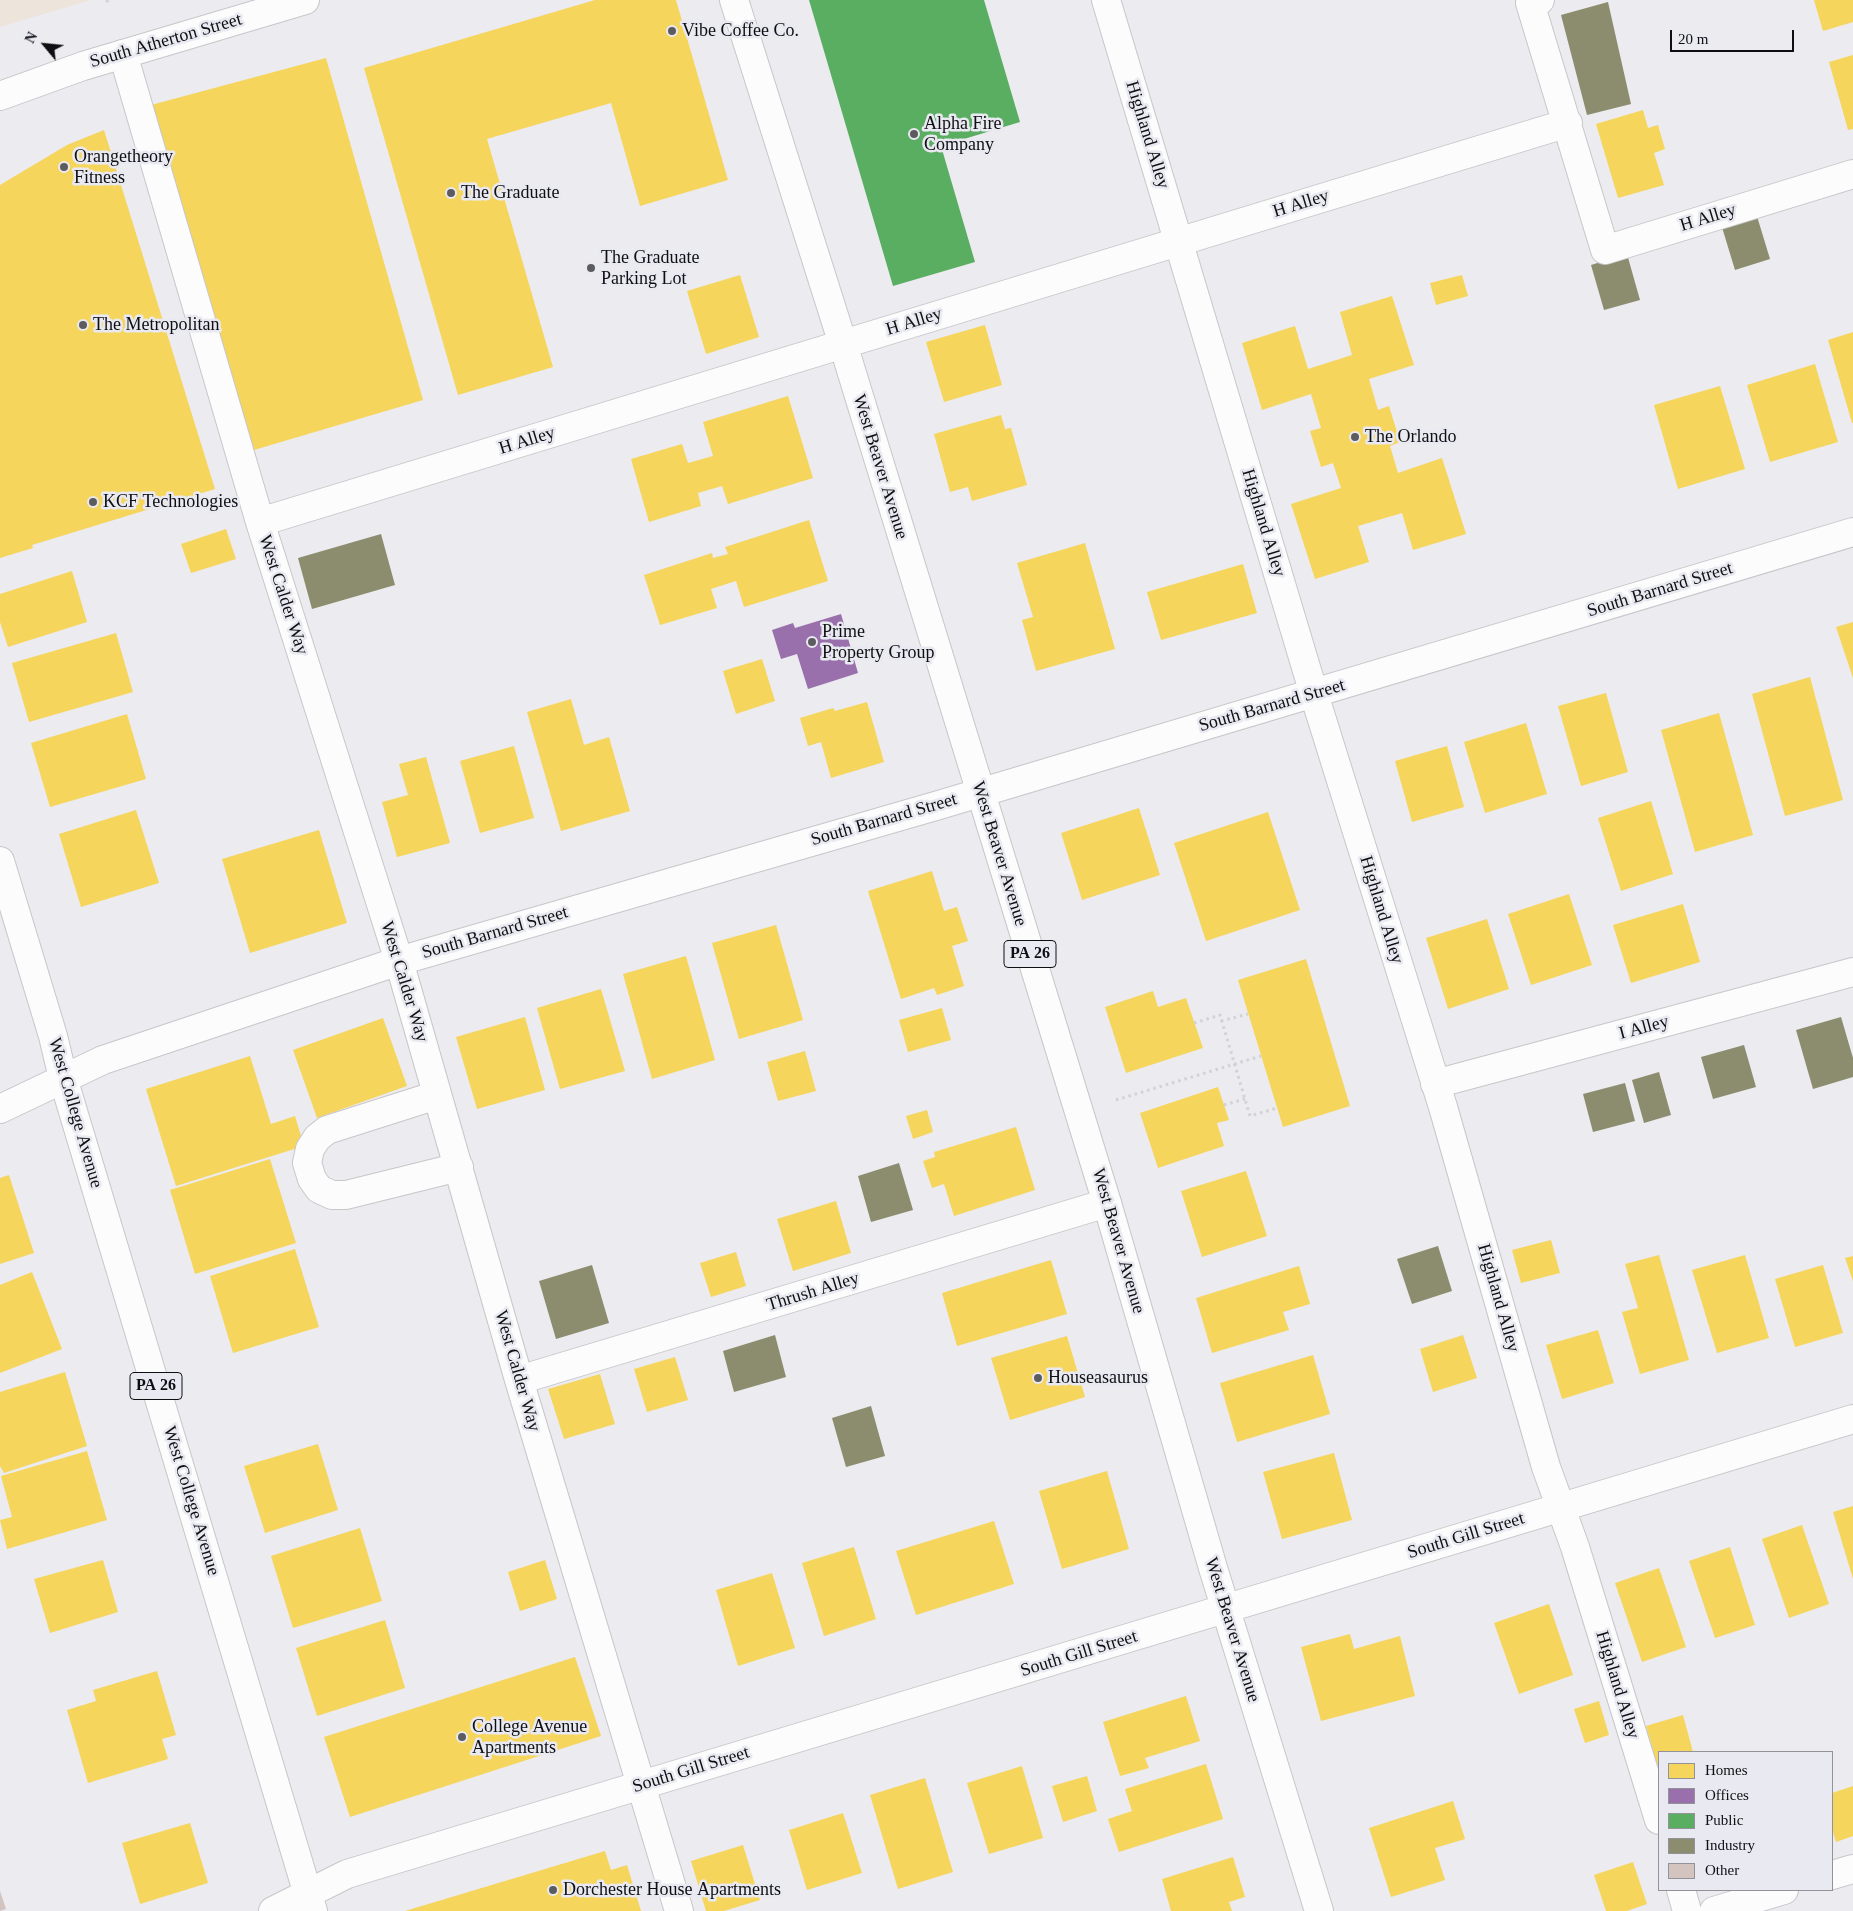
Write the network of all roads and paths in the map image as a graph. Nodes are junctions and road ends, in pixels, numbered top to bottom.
1 (305, 0) edge
2 (734, 0) edge
3 (1106, 0) edge
4 (1540, 0) edge
5 (123, 54) junction
6 (0, 96) edge
7 (1568, 122) junction
8 (1853, 174) edge
9 (1180, 241) junction
10 (843, 344) junction
11 (260, 522) junction
12 (1853, 532) edge
13 (1314, 694) junction
14 (980, 792) junction
15 (0, 861) edge
16 (399, 961) junction
17 (1853, 972) edge
18 (1248, 1014) dead end
19 (1221, 1020) junction
20 (1194, 1023) dead end
21 (1261, 1056) dead end
22 (1235, 1064) junction
23 (63, 1078) junction
24 (1435, 1084) junction
25 (437, 1095) junction
26 (1245, 1099) junction
27 (1116, 1100) dead end
28 (1224, 1105) dead end
29 (1277, 1108) dead end
30 (0, 1109) edge
31 (459, 1167) junction
32 (1107, 1202) junction
33 (519, 1380) junction
34 (1853, 1419) edge
35 (1561, 1507) junction
36 (1226, 1610) junction
37 (640, 1785) junction
38 (1658, 1817) edge
39 (1853, 1868) edge
40 (1833, 1875) edge
41 (1681, 1891) edge
42 (1781, 1891) edge
43 (310, 1903) edge
44 (273, 1911) edge
45 (679, 1911) edge
46 (1319, 1911) edge
47 (1688, 1911) edge
48 (1714, 1911) edge

1 - 5 street, South Atherton Street
2 - 10 street, West Beaver Avenue / PA 26
3 - 9 street, Highland Alley
4 - 7 street, H Alley
5 - 6 street, South Atherton Street
5 - 11 street, West Calder Way
7 - 8 street, H Alley
7 - 9 street, H Alley
9 - 10 street, H Alley
9 - 13 street, Highland Alley
10 - 11 street, H Alley
10 - 14 street, West Beaver Avenue / PA 26
11 - 16 street, West Calder Way
12 - 13 street, South Barnard Street
13 - 14 street, South Barnard Street
13 - 24 street, Highland Alley
14 - 16 street, South Barnard Street
14 - 32 street, West Beaver Avenue / PA 26
15 - 23 street, West College Avenue / PA 26
16 - 23 street, South Barnard Street
16 - 25 street, West Calder Way
17 - 24 street, I Alley
18 - 19 path
19 - 20 path
19 - 22 path
21 - 22 path
22 - 26 path
22 - 27 path
23 - 30 street, South Barnard Street
23 - 43 street, West College Avenue / PA 26
24 - 35 street, Highland Alley
25 - 31 street, West Calder Way
25 - 31 street
26 - 28 path
26 - 29 path
31 - 33 street, West Calder Way
32 - 33 street, Thrush Alley
32 - 36 street, West Beaver Avenue / PA 26
33 - 37 street, West Calder Way
34 - 35 street, South Gill Street
35 - 36 street, South Gill Street
35 - 38 street, Highland Alley
36 - 37 street, South Gill Street
36 - 46 street, West Beaver Avenue / PA 26
37 - 43 street, South Gill Street
37 - 45 street, West Calder Way
39 - 40 street
41 - 47 street
42 - 48 street
43 - 44 street, South Gill Street

